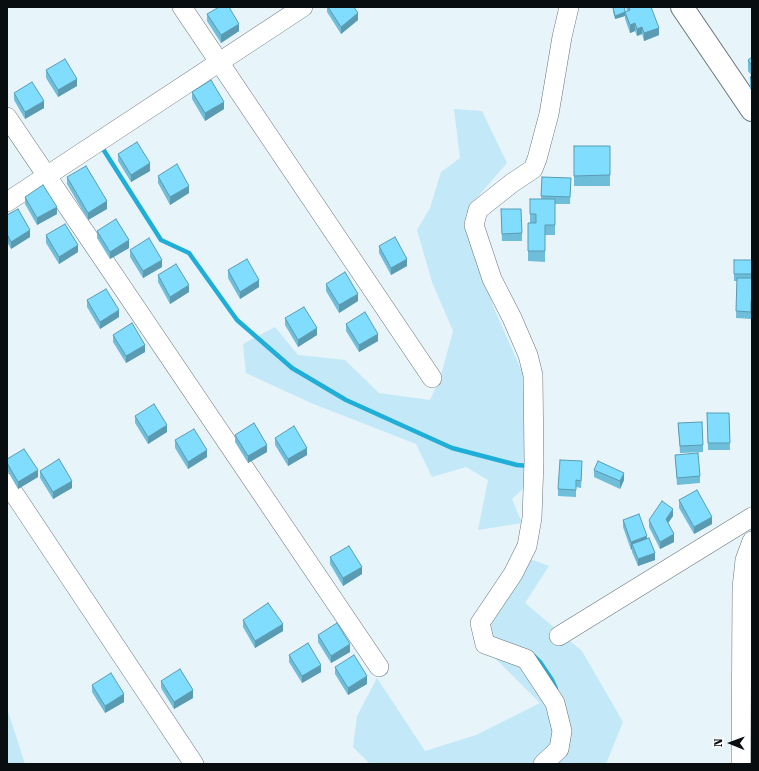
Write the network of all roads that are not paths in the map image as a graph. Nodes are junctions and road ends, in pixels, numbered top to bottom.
1 (182, 7) edge
2 (303, 7) edge
3 (569, 7) edge
4 (682, 7) edge
5 (219, 62) junction
6 (752, 110) edge
7 (7, 117) edge
8 (47, 176) junction
9 (7, 202) edge
10 (432, 378) dead end
11 (7, 483) edge
12 (752, 517) edge
13 (752, 541) edge
14 (559, 636) dead end
15 (379, 667) dead end
16 (194, 764) edge
17 (543, 764) edge
18 (741, 764) edge

1 - 5 street
2 - 5 street
3 - 17 street
4 - 6 main road
5 - 8 street
5 - 10 street
7 - 8 street
8 - 9 street
8 - 15 street
11 - 16 street
12 - 14 street
13 - 18 street

